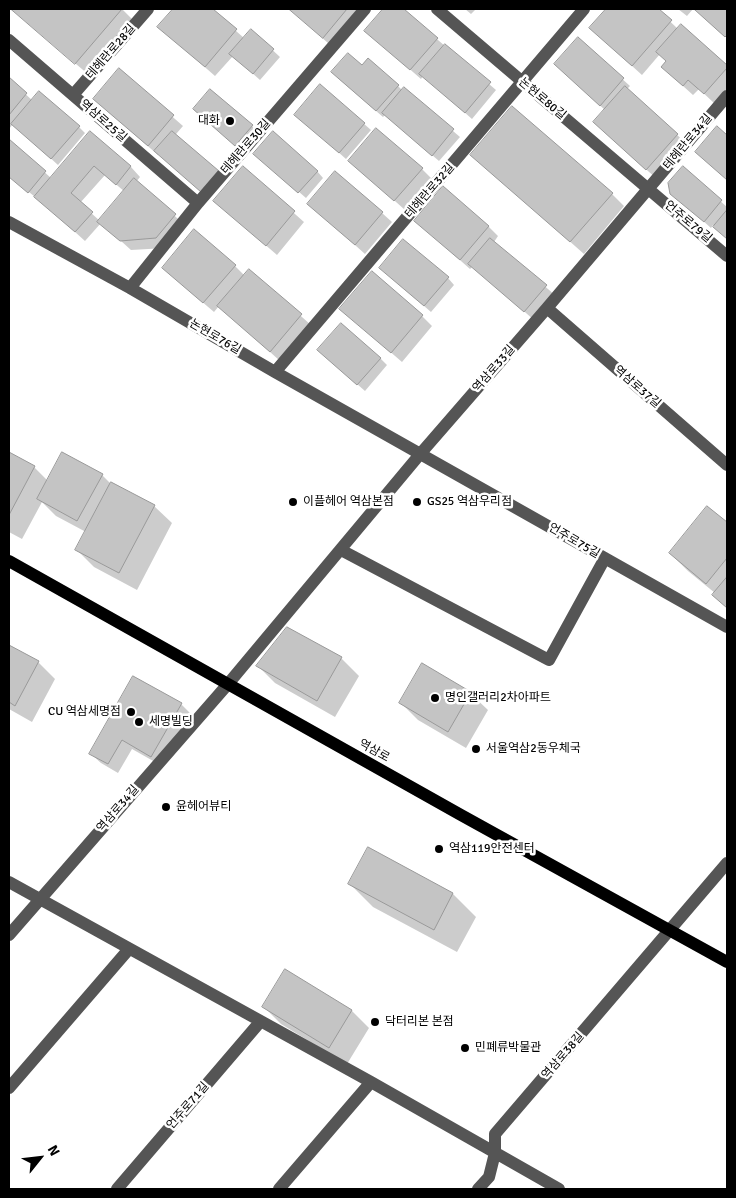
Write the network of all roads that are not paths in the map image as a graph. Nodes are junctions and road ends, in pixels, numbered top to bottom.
1 (148, 9) edge
2 (365, 9) edge
3 (437, 9) edge
4 (584, 9) edge
5 (9, 40) edge
6 (522, 82) junction
7 (73, 95) junction
8 (727, 96) edge
9 (648, 189) junction
10 (198, 203) junction
11 (9, 222) edge
12 (727, 256) edge
13 (130, 288) junction
14 (547, 308) junction
15 (274, 372) junction
16 (421, 453) junction
17 (727, 466) edge
18 (341, 550) junction
19 (605, 558) junction
20 (9, 561) edge
21 (727, 627) edge
22 (228, 684) junction
23 (727, 864) edge
24 (9, 882) edge
25 (39, 898) junction
26 (670, 932) junction
27 (9, 935) edge
28 (128, 949) junction
29 (727, 962) edge
30 (260, 1022) junction
31 (371, 1082) junction
32 (9, 1088) edge
33 (495, 1153) junction
34 (117, 1189) edge
35 (279, 1189) edge
36 (478, 1189) edge
37 (559, 1189) edge

1 - 7 street, 테헤란로28길
2 - 10 street, 테헤란로30길
3 - 6 street, 논현로80길
4 - 6 street, 테헤란로32길
5 - 7 street, 역삼로25길
6 - 9 street, 논현로80길
6 - 15 street, 테헤란로32길
7 - 10 street, 역삼로25길
8 - 9 street, 테헤란로34길
9 - 12 street, 언주로79길
9 - 14 street, 역삼로33길
10 - 13 street, 테헤란로30길
11 - 13 street, 논현로76길
13 - 15 street, 논현로76길
14 - 16 street, 역삼로33길
14 - 17 street, 역삼로37길
15 - 16 street, 논현로76길
16 - 18 street, 역삼로33길
16 - 19 street, 언주로75길
18 - 19 street
18 - 22 street, 역삼로33길
19 - 21 street, 언주로75길
20 - 22 main road, 역삼로
22 - 25 street, 역삼로34길
22 - 26 main road, 역삼로
23 - 26 street
24 - 25 street
25 - 27 street, 역삼로34길
25 - 28 street
26 - 29 main road, 역삼로
26 - 33 street, 역삼로38길
28 - 30 street
28 - 32 street
30 - 31 street
30 - 34 street, 언주로71길
31 - 33 street
31 - 35 street
33 - 36 street, 역삼로38길
33 - 37 street

